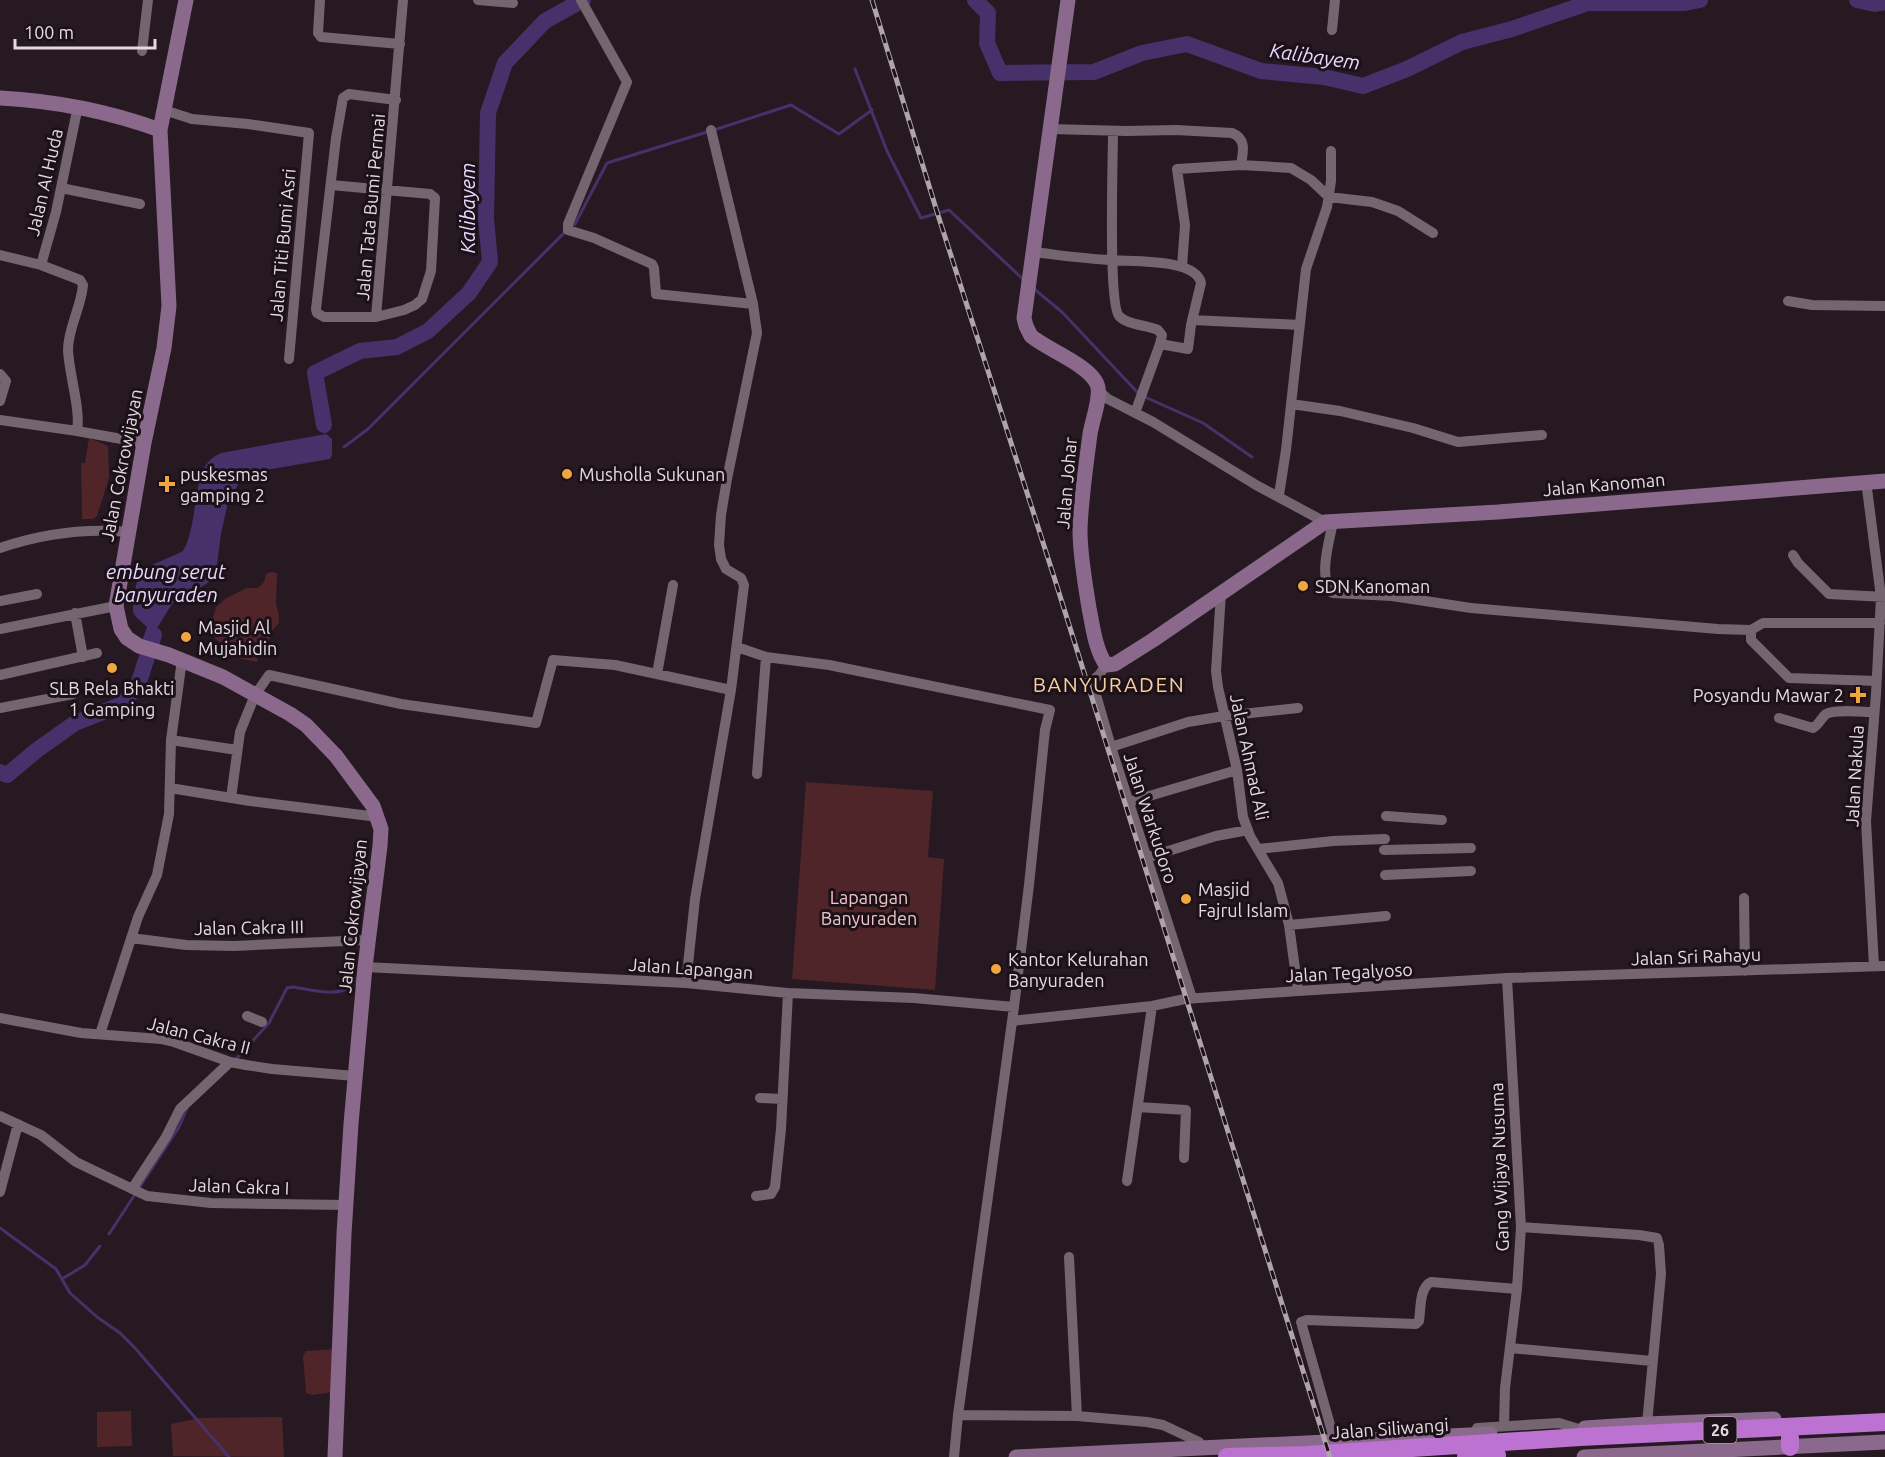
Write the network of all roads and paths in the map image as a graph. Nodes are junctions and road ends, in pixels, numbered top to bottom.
1 (148, 0) edge
2 (186, 0) edge
3 (320, 0) edge
4 (403, 0) edge
5 (478, 0) edge
6 (581, 0) edge
7 (1068, 0) edge
8 (1335, 0) edge
9 (513, 3) dead end
10 (1332, 30) dead end
11 (400, 44) junction
12 (142, 51) dead end
13 (0, 98) edge
14 (396, 100) junction
15 (78, 106) junction
16 (164, 110) junction
17 (1050, 129) junction
18 (160, 130) junction
19 (711, 130) dead end
20 (1113, 131) junction
21 (1331, 151) dead end
22 (1241, 165) junction
23 (331, 185) junction
24 (61, 188) junction
25 (388, 190) junction
26 (1329, 197) junction
27 (140, 204) dead end
28 (1433, 233) dead end
29 (1033, 252) junction
30 (0, 255) edge
31 (1113, 261) junction
32 (41, 265) junction
33 (1182, 267) junction
34 (1788, 301) dead end
35 (753, 304) junction
36 (1885, 306) edge
37 (376, 317) junction
38 (1192, 320) junction
39 (1300, 325) junction
40 (1160, 344) junction
41 (289, 359) dead end
42 (0, 374) edge
43 (1099, 391) junction
44 (0, 401) edge
45 (1292, 404) junction
46 (1135, 413) junction
47 (0, 420) edge
48 (77, 430) junction
49 (1542, 435) dead end
50 (144, 443) junction
51 (1866, 481) junction
52 (1885, 481) edge
53 (1279, 495) junction
54 (1329, 522) junction
55 (129, 532) junction
56 (0, 548) edge
57 (1793, 555) dead end
58 (673, 585) dead end
59 (1221, 593) junction
60 (37, 594) dead end
61 (1883, 597) edge
62 (0, 601) edge
63 (116, 606) junction
64 (75, 613) junction
65 (1880, 623) junction
66 (0, 629) edge
67 (1751, 630) junction
68 (737, 647) junction
69 (97, 653) dead end
70 (83, 657) junction
71 (766, 657) junction
72 (182, 660) junction
73 (1106, 665) junction
74 (657, 674) junction
75 (0, 675) edge
76 (1876, 681) junction
77 (731, 690) junction
78 (73, 694) dead end
79 (1880, 694) edge
80 (255, 695) junction
81 (0, 708) edge
82 (1298, 708) dead end
83 (1874, 712) junction
84 (1224, 716) junction
85 (1779, 718) dead end
86 (171, 740) junction
87 (1111, 747) junction
88 (237, 750) junction
89 (1237, 770) junction
90 (757, 774) dead end
91 (170, 788) junction
92 (231, 798) junction
93 (1129, 802) junction
94 (1386, 816) dead end
95 (378, 818) junction
96 (1442, 820) dead end
97 (1248, 830) junction
98 (1471, 848) dead end
99 (1258, 849) junction
100 (1146, 858) junction
101 (1471, 871) dead end
102 (1385, 875) dead end
103 (1744, 898) dead end
104 (1386, 916) dead end
105 (1289, 925) junction
106 (131, 938) junction
107 (368, 940) junction
108 (1880, 966) edge
109 (365, 967) junction
110 (1745, 971) junction
111 (1507, 978) junction
112 (686, 983) junction
113 (1298, 991) junction
114 (788, 993) junction
115 (1192, 999) junction
116 (1152, 1006) junction
117 (1014, 1007) junction
118 (247, 1016) dead end
119 (0, 1018) edge
120 (262, 1022) dead end
121 (1012, 1022) junction
122 (100, 1034) junction
123 (232, 1062) junction
124 (355, 1076) junction
125 (760, 1098) dead end
126 (782, 1099) junction
127 (1138, 1107) junction
128 (0, 1116) edge
129 (18, 1124) junction
130 (1184, 1158) dead end
131 (1127, 1181) dead end
132 (137, 1191) junction
133 (0, 1192) edge
134 (756, 1196) dead end
135 (346, 1205) junction
136 (1521, 1227) junction
137 (1069, 1257) dead end
138 (1517, 1289) junction
139 (1510, 1348) junction
140 (1653, 1361) junction
141 (958, 1415) junction
142 (1077, 1416) junction
143 (1647, 1424) junction
144 (1885, 1424) edge
145 (1504, 1426) junction
146 (1334, 1439) junction
147 (1199, 1442) junction
148 (1790, 1442) junction
149 (1885, 1442) edge
150 (1573, 1443) edge
151 (1103, 1453) junction
152 (335, 1457) edge
153 (954, 1457) edge
154 (1016, 1457) edge
155 (1227, 1457) edge
156 (1294, 1457) edge
157 (1341, 1457) edge
158 (1466, 1457) edge

1 - 12 street
2 - 16 street, Jalan Cokrowijayan
3 - 11 street
4 - 11 street, Jalan Tata Bumi Permai
5 - 9 street
6 - 35 street
7 - 17 street
8 - 10 street
11 - 14 street, Jalan Tata Bumi Permai
13 - 15 street
14 - 23 street
14 - 25 street, Jalan Tata Bumi Permai
15 - 18 street
15 - 24 street, Jalan Al Huda
16 - 18 street, Jalan Cokrowijayan
16 - 41 street, Jalan Titi Bumi Asri
17 - 20 street
17 - 29 street
18 - 50 street, Jalan Cokrowijayan
19 - 35 street
20 - 22 street
20 - 31 street
21 - 26 street
22 - 26 street
22 - 33 street
23 - 25 street
23 - 37 street
24 - 27 street
24 - 32 street, Jalan Al Huda
25 - 37 street, Jalan Tata Bumi Permai
25 - 37 street
26 - 28 street
26 - 39 street
29 - 31 street
29 - 43 street
30 - 32 street
31 - 33 street
31 - 40 street
32 - 48 street
33 - 38 street
34 - 36 street
35 - 68 street
38 - 39 street
38 - 40 street
39 - 45 street
40 - 46 street
42 - 44 street
43 - 46 street
43 - 73 street, Jalan Johar
45 - 49 street
45 - 53 street
46 - 53 street
47 - 48 street
48 - 50 street
50 - 55 street, Jalan Cokrowijayan
51 - 52 street, Jalan Kanoman
51 - 54 street, Jalan Kanoman
51 - 61 street, Jalan Nakula
53 - 54 street
54 - 59 street
54 - 67 street
55 - 56 street
55 - 63 street, Jalan Cokrowijayan
57 - 61 street
58 - 74 street
59 - 73 street
59 - 84 street, Jalan Ahmad Ali
60 - 62 street
61 - 65 street, Jalan Nakula
63 - 64 street
63 - 72 street, Jalan Cokrowijayan
64 - 66 street
64 - 70 street
65 - 67 street
65 - 76 street, Jalan Nakula
67 - 76 street
68 - 71 street
68 - 77 street
69 - 70 street
70 - 75 street
71 - 90 street
71 - 117 street
72 - 80 street, Jalan Cokrowijayan
72 - 86 street
73 - 87 street, Jalan Warkudoro
74 - 77 street
74 - 80 street
76 - 79 street, Jalan Nakula
77 - 112 street
78 - 81 street
79 - 83 street, Jalan Nakula
80 - 88 street
80 - 95 street, Jalan Cokrowijayan
82 - 84 street
83 - 85 street
83 - 108 street, Jalan Nakula
84 - 87 street
84 - 89 street, Jalan Ahmad Ali
86 - 88 street
86 - 91 street
87 - 93 street, Jalan Warkudoro
88 - 92 street
89 - 93 street
89 - 97 street, Jalan Ahmad Ali
91 - 92 street
91 - 106 street
92 - 95 street
93 - 100 street, Jalan Warkudoro
94 - 96 street
95 - 107 street, Jalan Cokrowijayan
97 - 99 street, Jalan Ahmad Ali
97 - 100 street
98 - 99 street
99 - 105 street, Jalan Ahmad Ali
100 - 115 street, Jalan Warkudoro
101 - 102 street
103 - 110 street
104 - 105 street
105 - 113 street, Jalan Ahmad Ali
106 - 107 street, Jalan Cakra III
106 - 122 street
107 - 109 street, Jalan Cokrowijayan
108 - 110 street, Jalan Sri Rahayu
109 - 112 street, Jalan Lapangan
109 - 124 street, Jalan Cokrowijayan
110 - 111 street, Jalan Sri Rahayu
111 - 113 street, Jalan Tegalyoso
111 - 136 street, Gang Wijaya Nusuma
112 - 114 street, Jalan Lapangan
113 - 115 street, Jalan Tegalyoso
114 - 117 street, Jalan Lapangan
114 - 126 street
115 - 116 street, Jalan Tegalyoso
116 - 121 street, Jalan Tegalyoso
116 - 127 street
117 - 121 street
118 - 120 street
119 - 122 street, Jalan Cakra II
121 - 141 street
122 - 123 street, Jalan Cakra II
123 - 124 street, Jalan Cakra II
123 - 132 street
124 - 135 street, Jalan Cokrowijayan
125 - 126 street
126 - 134 street
127 - 130 street
127 - 131 street
128 - 129 street, Jalan Cakra I
129 - 132 street, Jalan Cakra I
129 - 133 street
132 - 135 street, Jalan Cakra I
135 - 152 street, Jalan Cokrowijayan
136 - 138 street, Gang Wijaya Nusuma
136 - 140 street
137 - 142 street
138 - 139 street, Gang Wijaya Nusuma
138 - 146 street
139 - 140 street
139 - 145 street, Gang Wijaya Nusuma
140 - 143 street
141 - 142 street
141 - 153 street
142 - 147 street
143 - 144 street
143 - 150 street
144 - 148 highway, 26
144 - 150 highway, 26
145 - 146 street
145 - 150 street
146 - 157 street
147 - 151 street
147 - 156 street
148 - 149 street
148 - 150 highway, 26
150 - 151 street
150 - 155 highway, Jalan Siliwangi / 26
150 - 158 highway, 26
151 - 154 street

